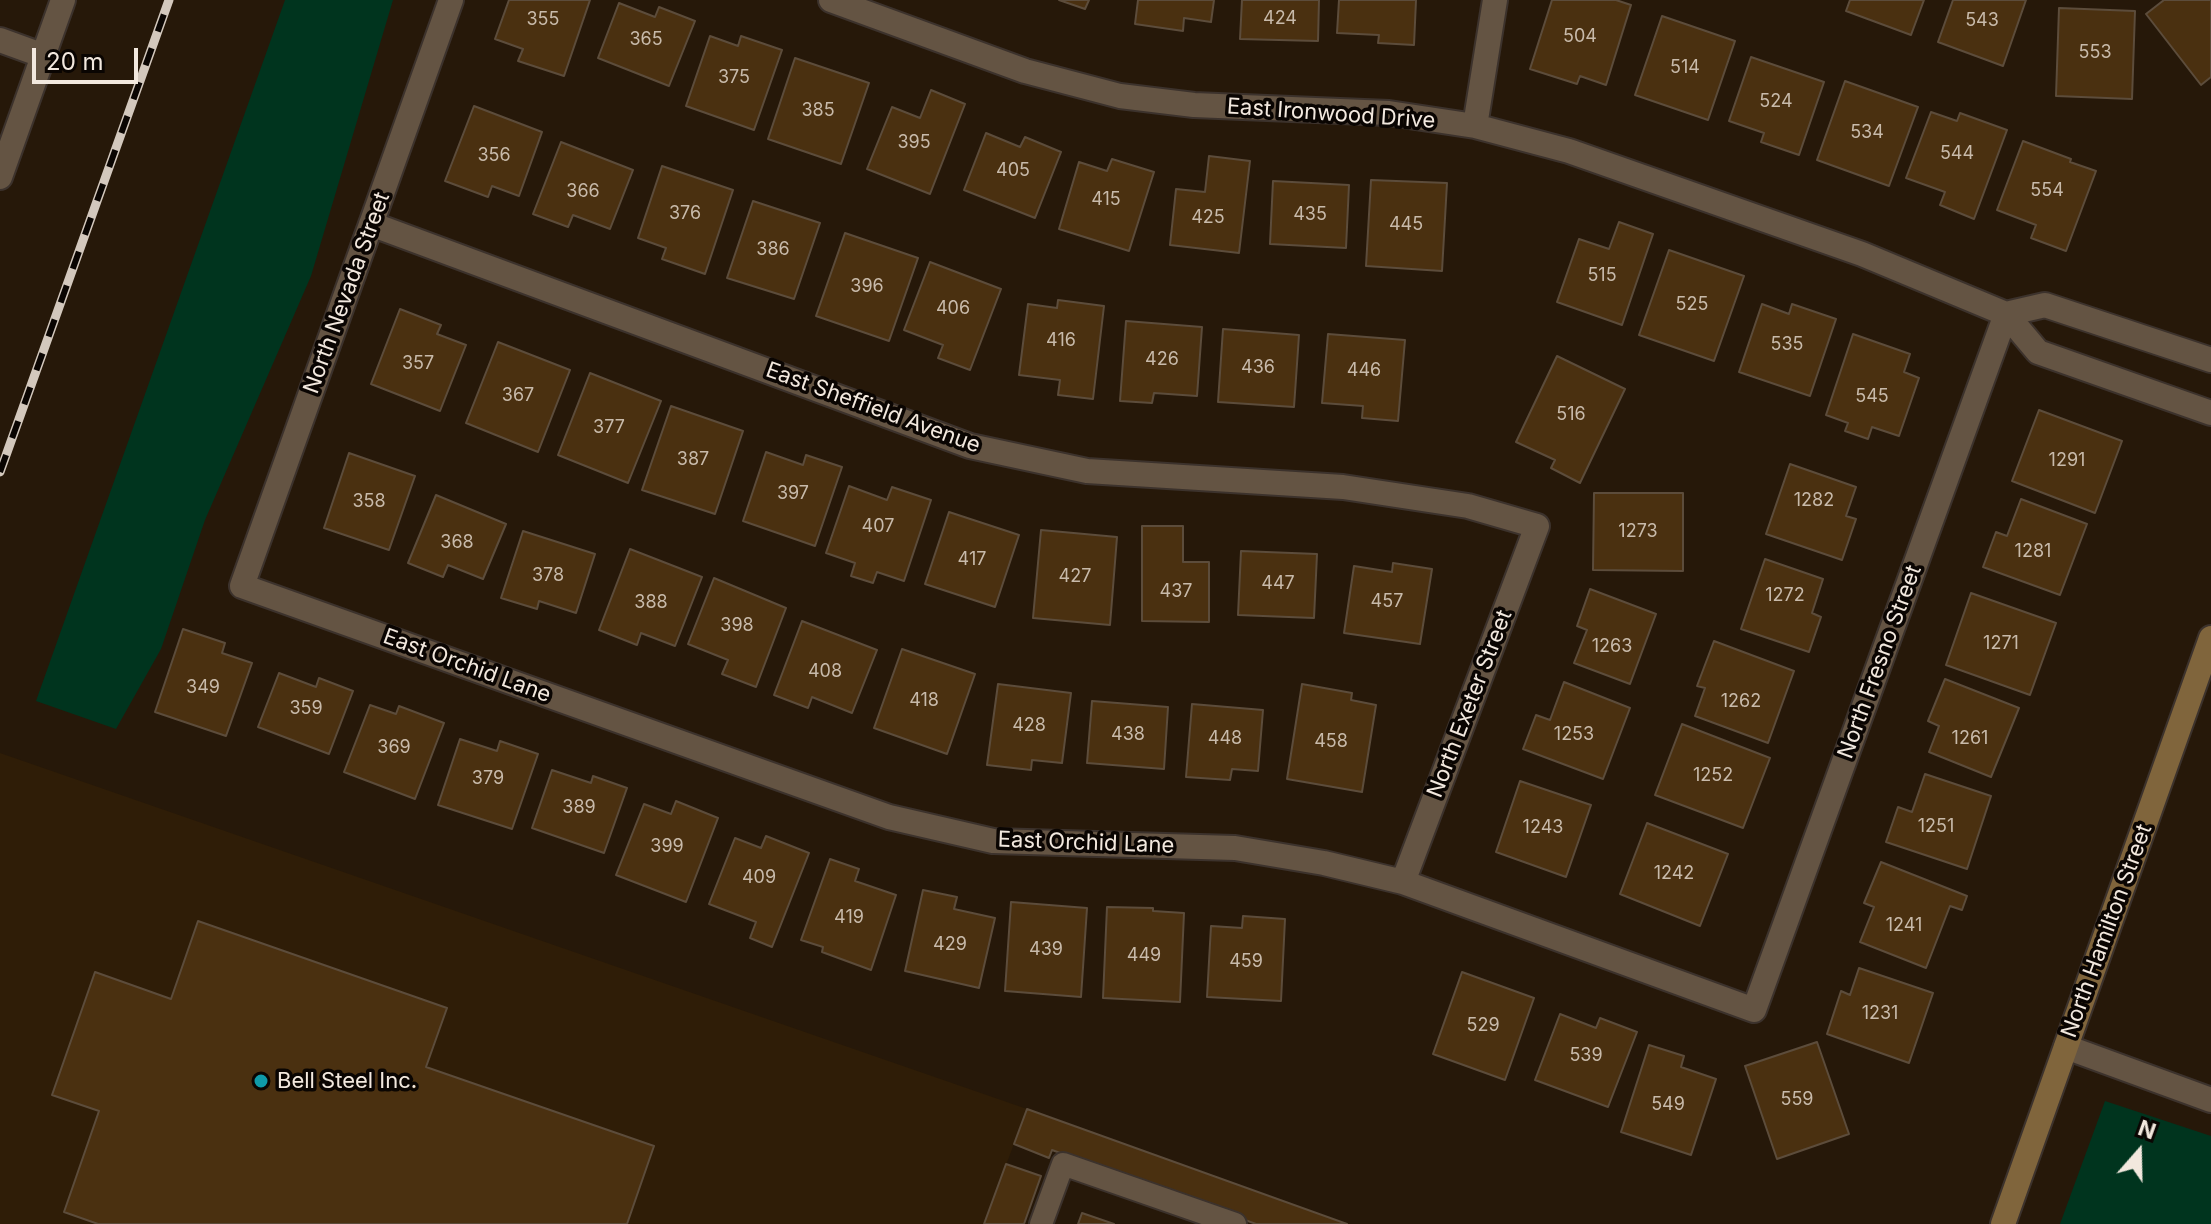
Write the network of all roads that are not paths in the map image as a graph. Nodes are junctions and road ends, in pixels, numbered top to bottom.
1 (63, 0) edge
2 (451, 0) edge
3 (831, 0) edge
4 (1495, 0) edge
5 (0, 40) edge
6 (44, 56) junction
7 (1475, 126) junction
8 (0, 177) edge
9 (371, 224) junction
10 (2006, 314) junction
11 (2211, 360) edge
12 (2211, 413) edge
13 (1537, 526) joint
14 (242, 586) joint
15 (2211, 638) edge
16 (1403, 882) junction
17 (1754, 1010) joint
18 (2066, 1047) junction
19 (2211, 1100) edge
20 (1041, 1224) edge
21 (1235, 1224) edge
22 (2003, 1224) edge

1 - 6 street
2 - 9 street, North Nevada Street
3 - 7 street, East Ironwood Drive
4 - 7 street
5 - 6 street
6 - 8 street
7 - 10 street, East Ironwood Drive
9 - 13 street, East Sheffield Avenue
9 - 14 street, North Nevada Street
10 - 11 street
10 - 12 street, East Ironwood Drive
10 - 17 street, North Fresno Street
13 - 16 street, North Exeter Street
14 - 16 street, East Orchid Lane
15 - 18 street, North Hamilton Street
16 - 17 street, East Orchid Lane
18 - 19 street
18 - 22 street, North Hamilton Street
20 - 21 lane

